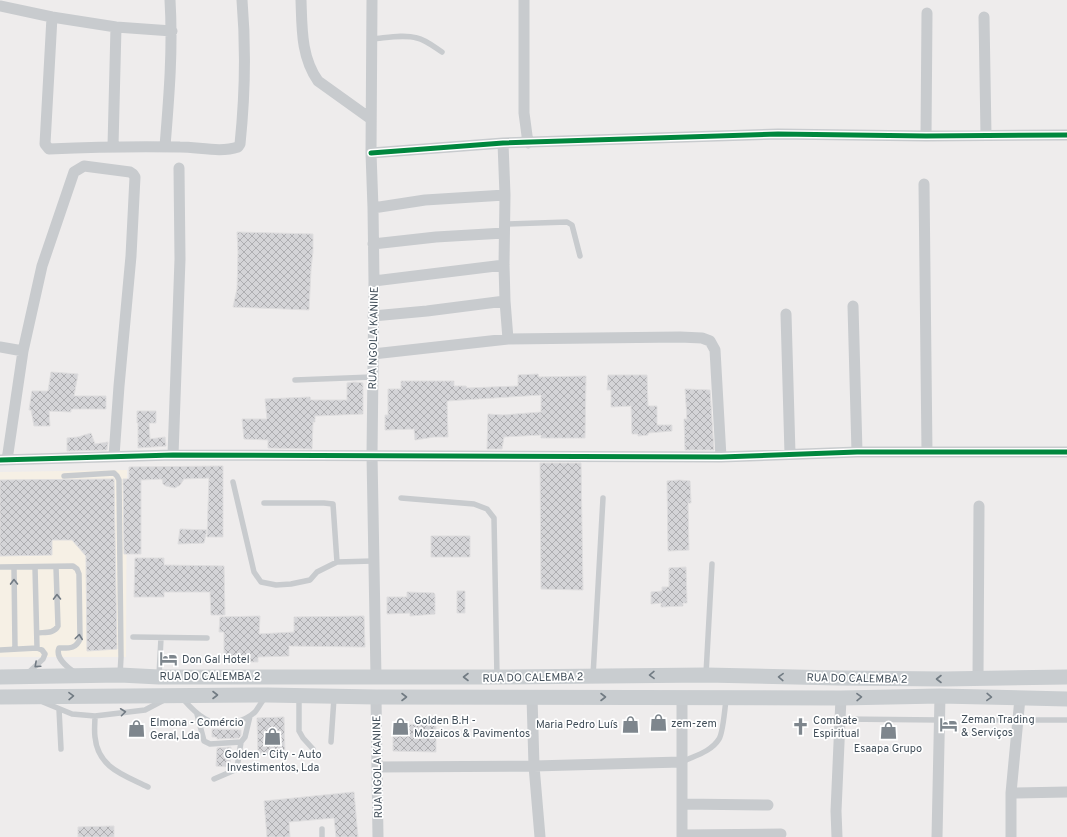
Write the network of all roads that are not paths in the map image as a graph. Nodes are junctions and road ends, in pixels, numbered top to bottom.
1 (170, 0) edge
2 (242, 0) edge
3 (301, 0) edge
4 (372, 0) edge
5 (524, 0) edge
6 (0, 6) edge
7 (927, 13) dead end
8 (52, 16) junction
9 (984, 17) dead end
10 (116, 27) junction
11 (172, 31) junction
12 (372, 39) junction
13 (442, 52) dead end
14 (371, 119) junction
15 (986, 135) junction
16 (1067, 135) edge
17 (926, 136) junction
18 (528, 142) junction
19 (503, 143) junction
20 (113, 146) junction
21 (165, 146) junction
22 (371, 153) junction
23 (179, 168) dead end
24 (924, 184) dead end
25 (505, 195) junction
26 (373, 208) junction
27 (505, 228) junction
28 (373, 244) junction
29 (580, 256) dead end
30 (504, 265) junction
31 (374, 281) junction
32 (505, 301) junction
33 (853, 306) dead end
34 (786, 314) dead end
35 (373, 316) junction
36 (508, 339) junction
37 (0, 347) edge
38 (23, 351) junction
39 (373, 354) junction
40 (372, 377) junction
41 (295, 380) dead end
42 (857, 452) junction
43 (927, 452) junction
44 (1067, 452) edge
45 (790, 454) junction
46 (173, 455) junction
47 (372, 455) junction
48 (114, 456) junction
49 (721, 457) junction
50 (4, 460) edge
51 (64, 476) dead end
52 (232, 482) dead end
53 (401, 498) dead end
54 (602, 498) dead end
55 (264, 503) dead end
56 (979, 506) dead end
57 (373, 561) junction
58 (337, 562) junction
59 (712, 564) dead end
60 (14, 567) junction
61 (35, 567) junction
62 (56, 567) junction
63 (0, 568) edge
64 (37, 633) junction
65 (133, 637) dead end
66 (161, 638) junction
67 (207, 638) dead end
68 (37, 648) junction
69 (15, 649) junction
70 (0, 650) edge
71 (120, 675) junction
72 (706, 675) junction
73 (81, 676) junction
74 (593, 676) junction
75 (0, 677) edge
76 (24, 677) junction
77 (159, 677) junction
78 (376, 677) junction
79 (1067, 677) edge
80 (497, 678) junction
81 (978, 678) junction
82 (178, 695) junction
83 (267, 695) junction
84 (299, 695) junction
85 (334, 696) junction
86 (940, 696) junction
87 (0, 697) edge
88 (32, 697) junction
89 (376, 697) junction
90 (532, 697) junction
91 (682, 697) junction
92 (727, 697) junction
93 (841, 698) junction
94 (1020, 698) junction
95 (1067, 698) edge
96 (59, 709) junction
97 (196, 713) junction
98 (95, 716) junction
99 (250, 716) junction
100 (840, 719) junction
101 (940, 720) junction
102 (984, 720) dead end
103 (1018, 720) junction
104 (1067, 720) edge
105 (241, 742) junction
106 (331, 742) dead end
107 (61, 749) dead end
108 (313, 749) dead end
109 (681, 762) junction
110 (534, 766) junction
111 (377, 767) junction
112 (214, 779) dead end
113 (148, 787) dead end
114 (1067, 792) edge
115 (1011, 793) junction
116 (682, 804) junction
117 (768, 805) dead end
118 (322, 829) dead end
119 (781, 834) dead end
120 (682, 836) edge
121 (322, 837) edge
122 (378, 837) edge
123 (540, 837) edge
124 (837, 837) edge
125 (937, 837) edge
126 (1011, 837) edge

1 - 11 street
2 - 21 street
3 - 14 street
4 - 12 street, RUA NGOLA KANINE
5 - 18 street
6 - 8 street
7 - 17 street
8 - 10 street
8 - 20 street
9 - 15 street
10 - 11 street
10 - 20 street
11 - 21 street
12 - 13 lane
12 - 14 street, RUA NGOLA KANINE
14 - 22 street, RUA NGOLA KANINE
15 - 16 street
15 - 17 street
17 - 18 street
18 - 19 street
19 - 22 street
19 - 25 street
20 - 21 street
22 - 26 street, RUA NGOLA KANINE
23 - 46 street
24 - 43 street
25 - 26 street
25 - 27 street
26 - 28 street, RUA NGOLA KANINE
27 - 28 street
27 - 29 lane
27 - 30 street
28 - 31 street, RUA NGOLA KANINE
30 - 31 street
30 - 32 street
31 - 35 street, RUA NGOLA KANINE
32 - 35 street
32 - 36 street
33 - 42 street
34 - 45 street
35 - 39 street, RUA NGOLA KANINE
36 - 39 street
36 - 49 street
37 - 38 street
38 - 48 street
38 - 50 street
39 - 40 street, RUA NGOLA KANINE
40 - 41 lane
40 - 47 street, RUA NGOLA KANINE
42 - 43 street
42 - 45 street
43 - 44 street
45 - 49 street
46 - 47 street
46 - 48 street
47 - 49 street
47 - 57 street, RUA NGOLA KANINE
48 - 50 street
51 - 71 lane
52 - 58 lane
53 - 80 lane
54 - 74 lane
55 - 58 lane
56 - 81 street
57 - 58 lane
57 - 78 street, RUA NGOLA KANINE
59 - 72 lane
60 - 61 lane
60 - 63 lane
69 -> 60 lane
61 - 62 lane
61 - 64 lane
64 -> 62 lane
73 -> 62 lane
64 - 68 lane
65 - 66 lane
66 - 67 lane
66 - 77 lane
68 - 69 lane
68 -> 76 lane
69 - 70 lane
71 - 73 main road, RUA DO CALEMBA 2
71 - 77 main road, RUA DO CALEMBA 2
72 -> 74 main road, RUA DO CALEMBA 2
81 -> 72 main road, RUA DO CALEMBA 2
73 - 76 main road, RUA DO CALEMBA 2
74 - 80 main road, RUA DO CALEMBA 2
75 - 76 main road, RUA DO CALEMBA 2
77 - 78 main road, RUA DO CALEMBA 2
80 -> 78 main road, RUA DO CALEMBA 2
79 - 81 main road, RUA DO CALEMBA 2
82 -> 83 main road, RUA DO CALEMBA 2
88 -> 82 main road, RUA DO CALEMBA 2
82 - 97 lane
98 -> 82 lane
83 - 84 main road, RUA DO CALEMBA 2
83 - 99 lane
84 - 85 main road, RUA DO CALEMBA 2
84 - 108 lane
85 - 89 main road, RUA DO CALEMBA 2
85 - 106 lane
93 -> 86 main road, RUA DO CALEMBA 2
86 -> 94 main road, RUA DO CALEMBA 2
86 - 101 street
87 - 88 main road, RUA DO CALEMBA 2
88 - 96 lane
89 -> 90 main road, RUA DO CALEMBA 2
89 - 111 street, RUA NGOLA KANINE
90 -> 91 main road, RUA DO CALEMBA 2
90 - 110 street
91 - 92 main road, RUA DO CALEMBA 2
91 - 109 street
92 - 93 main road, RUA DO CALEMBA 2
92 - 109 lane
93 - 100 street
94 - 95 main road, RUA DO CALEMBA 2
94 - 103 street
96 - 98 lane
96 - 107 lane
97 - 99 lane
97 - 105 lane
98 - 113 lane
99 - 105 lane
100 - 101 lane
100 - 124 street
101 - 125 street
102 - 103 lane
103 - 104 lane
103 - 115 street
105 - 112 lane
109 - 110 street
109 - 116 street
110 - 111 street
110 - 123 street
111 - 122 street, RUA NGOLA KANINE
114 - 115 street
115 - 126 street
116 - 117 street
116 - 120 street
118 - 121 lane
119 - 120 street

